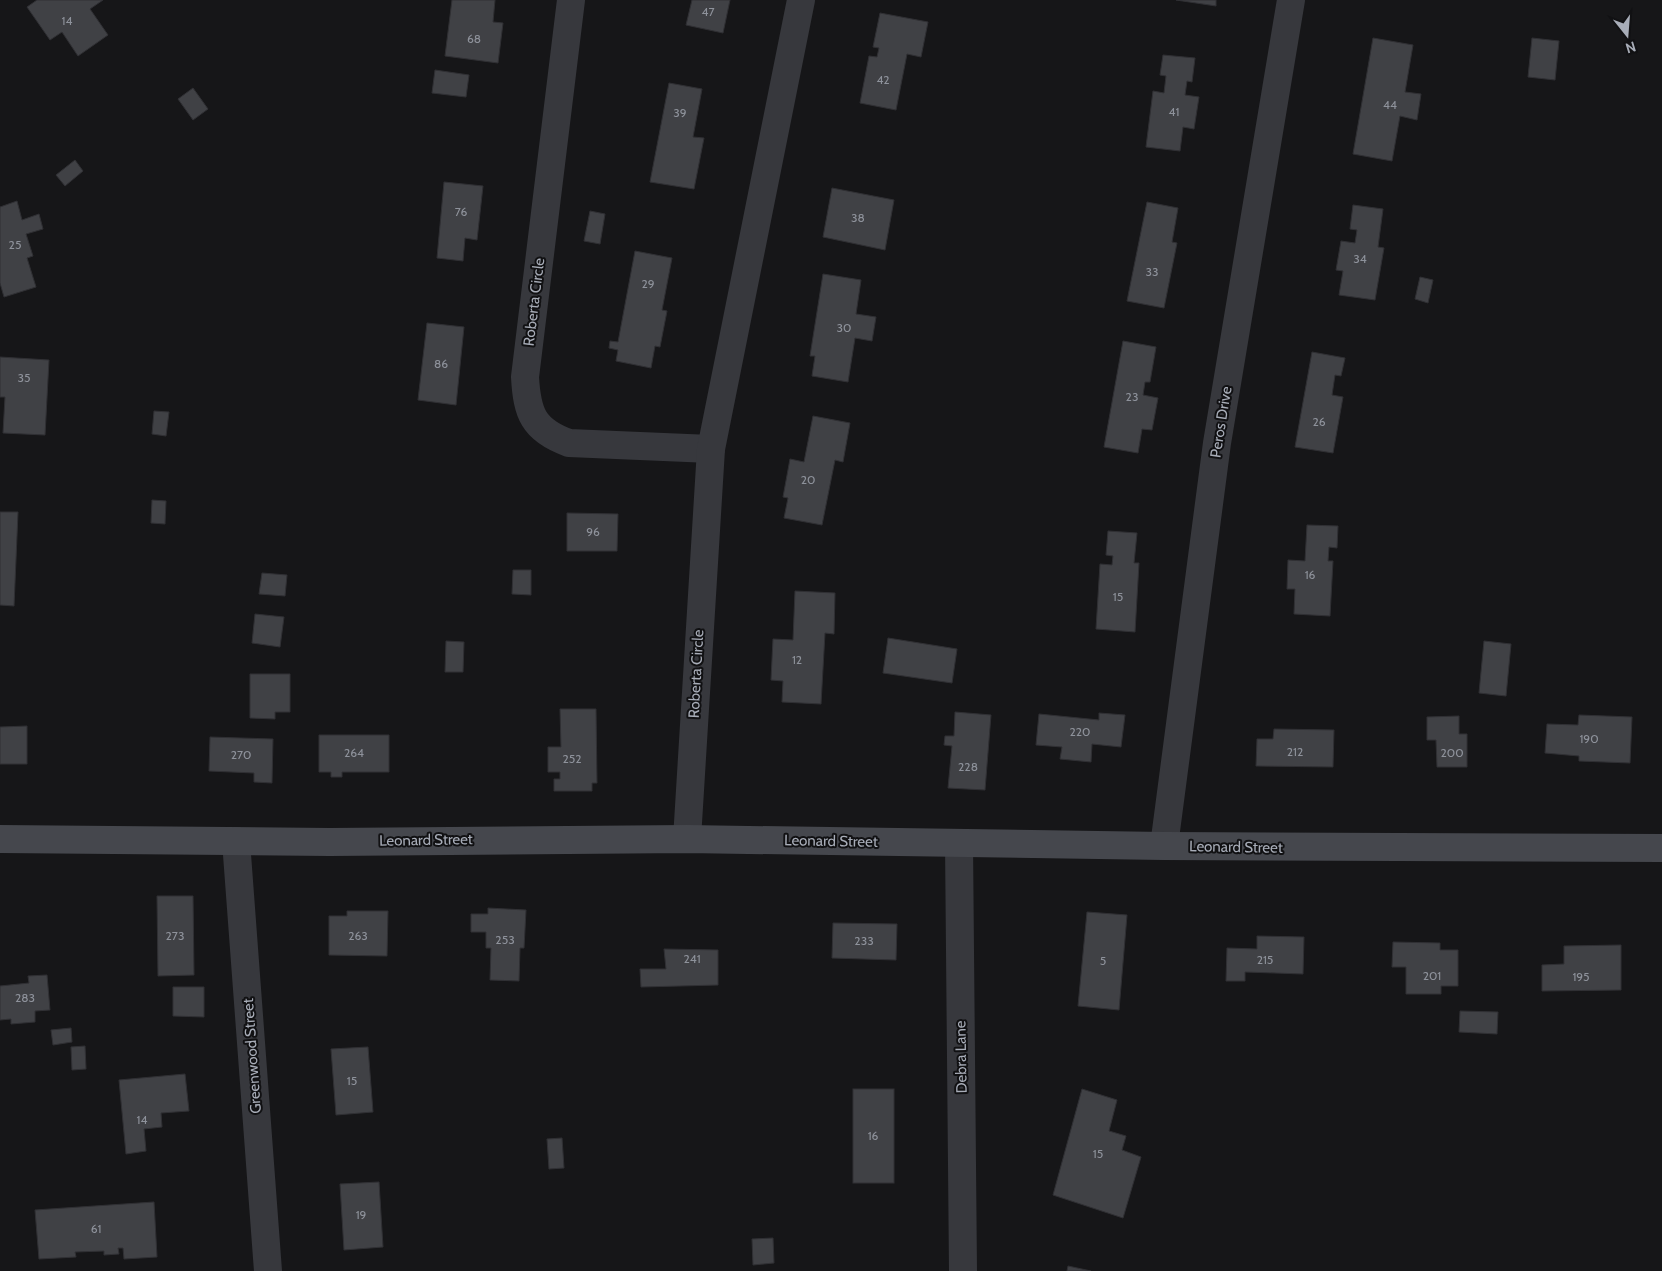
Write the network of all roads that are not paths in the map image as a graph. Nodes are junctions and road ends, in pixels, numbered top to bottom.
1 (571, 0) edge
2 (801, 0) edge
3 (1291, 0) edge
4 (711, 449) junction
5 (0, 839) edge
6 (687, 839) junction
7 (236, 841) junction
8 (959, 843) junction
9 (1164, 846) junction
10 (1662, 848) edge
11 (268, 1271) edge
12 (963, 1271) edge

1 - 4 street, Roberta Circle
2 - 4 street, Roberta Circle
3 - 9 street, Peros Drive
4 - 6 street, Roberta Circle
5 - 7 street, Leonard Street
6 - 7 street, Leonard Street
6 - 8 street, Leonard Street
7 - 11 street, Greenwood Street
8 - 9 street, Leonard Street
8 - 12 street, Debra Lane
9 - 10 street, Leonard Street

